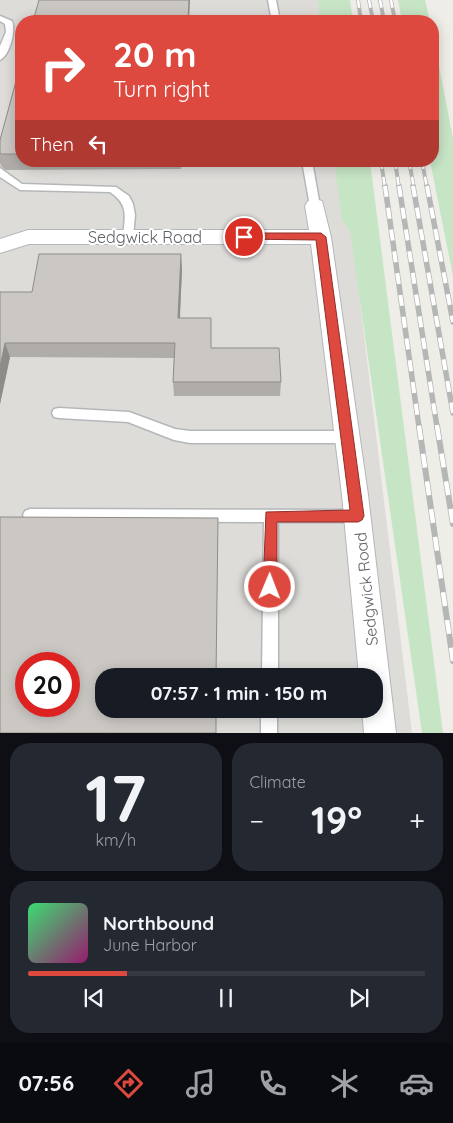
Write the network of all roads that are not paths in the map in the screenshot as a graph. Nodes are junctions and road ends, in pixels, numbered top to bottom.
1 (272, 0) edge
2 (275, 15) edge
3 (0, 18) edge
4 (0, 57) edge
5 (308, 167) edge
6 (0, 171) edge
7 (315, 206) joint
8 (128, 237) junction
9 (321, 237) junction
10 (0, 246) edge
11 (59, 413) dead end
12 (347, 437) junction
13 (30, 514) dead end
14 (271, 516) junction
15 (358, 516) junction
16 (270, 668) edge
17 (269, 718) edge
18 (269, 733) edge
19 (380, 733) edge

1 - 2 lane
3 - 4 lane
5 - 7 lane
6 - 8 lane
7 - 9 street, Sedgwick Road
8 - 9 street, Sedgwick Road
8 - 10 street, Sedgwick Road
9 - 12 street, Sedgwick Road
11 - 12 lane
12 - 15 street, Sedgwick Road
13 - 14 lane
14 - 15 lane
14 - 16 lane
15 - 19 street, Sedgwick Road
17 - 18 lane

